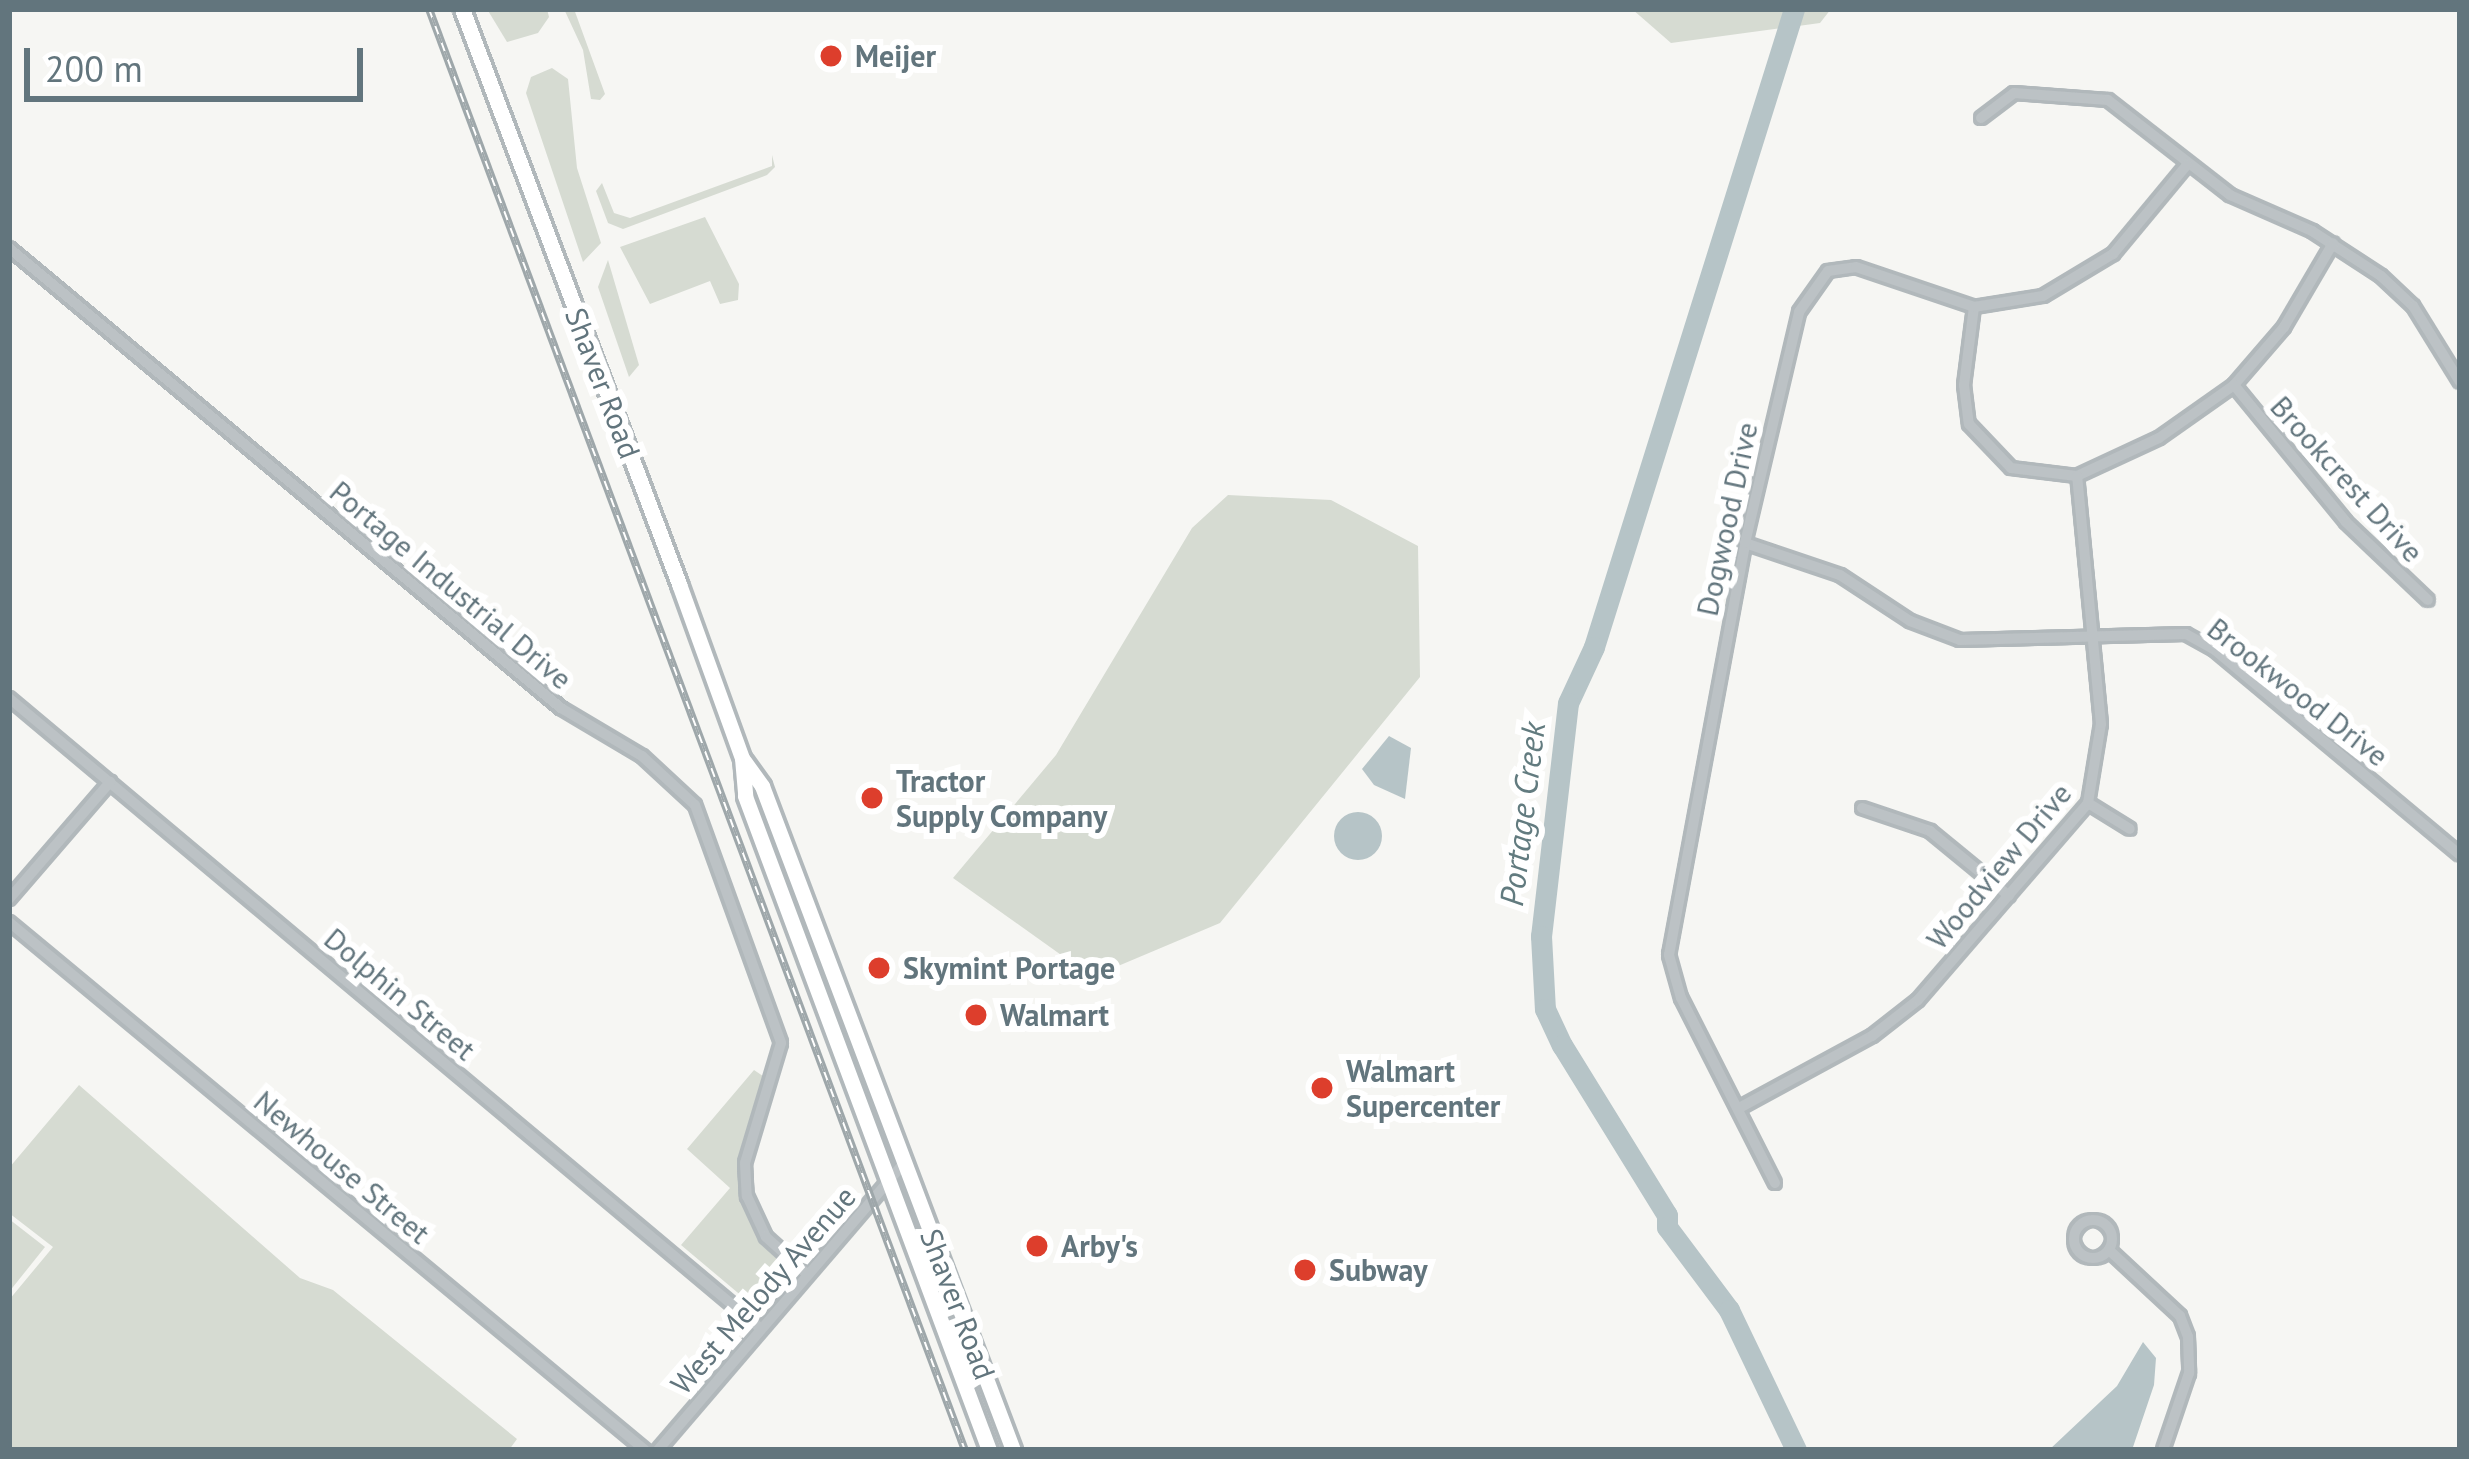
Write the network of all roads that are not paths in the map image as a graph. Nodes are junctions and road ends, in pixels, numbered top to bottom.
1 (462, 9) edge
2 (1981, 118) dead end
3 (2187, 165) junction
4 (2333, 243) junction
5 (9, 248) edge
6 (1974, 307) junction
7 (2460, 382) edge
8 (2234, 385) junction
9 (2077, 476) junction
10 (1745, 543) junction
11 (2428, 600) dead end
12 (2096, 632) junction
13 (9, 698) edge
14 (742, 758) junction
15 (110, 782) junction
16 (2088, 802) junction
17 (1862, 808) dead end
18 (2130, 829) dead end
19 (2460, 855) edge
20 (2009, 896) junction
21 (9, 899) edge
22 (9, 922) edge
23 (1741, 1107) junction
24 (905, 1162) junction
25 (889, 1181) junction
26 (1775, 1183) dead end
27 (2109, 1250) dead end
28 (806, 1273) junction
29 (760, 1328) junction
30 (645, 1450) edge
31 (658, 1450) edge
32 (988, 1450) edge
33 (1013, 1450) edge
34 (2163, 1450) edge

1 - 14 main road, Shaver Road
2 - 3 street
3 - 4 street
3 - 6 street, Dogwood Drive
4 - 7 street
4 - 8 street
5 - 28 street, Portage Industrial Drive
6 - 9 street
6 - 10 street, Dogwood Drive
8 - 9 street
8 - 11 street, Brookcrest Drive
9 - 12 street, Woodview Drive
10 - 12 street, Brookwood Drive
10 - 23 street, Dogwood Drive
12 - 16 street, Woodview Drive
12 - 19 street, Brookwood Drive
13 - 15 street, Dolphin Street
14 - 24 main road, Shaver Road
14 - 25 main road, Shaver Road
15 - 21 street
15 - 29 street, Dolphin Street
16 - 18 street
16 - 20 street, Woodview Drive
17 - 20 street
20 - 23 street, Woodview Drive
22 - 30 street, Newhouse Street
23 - 26 street, Dogwood Drive
24 - 25 street, West Melody Avenue
24 - 33 main road, Shaver Road
25 - 28 street, West Melody Avenue
25 - 32 main road, Shaver Road
27 - 34 street
28 - 29 street, West Melody Avenue
29 - 31 street, West Melody Avenue

